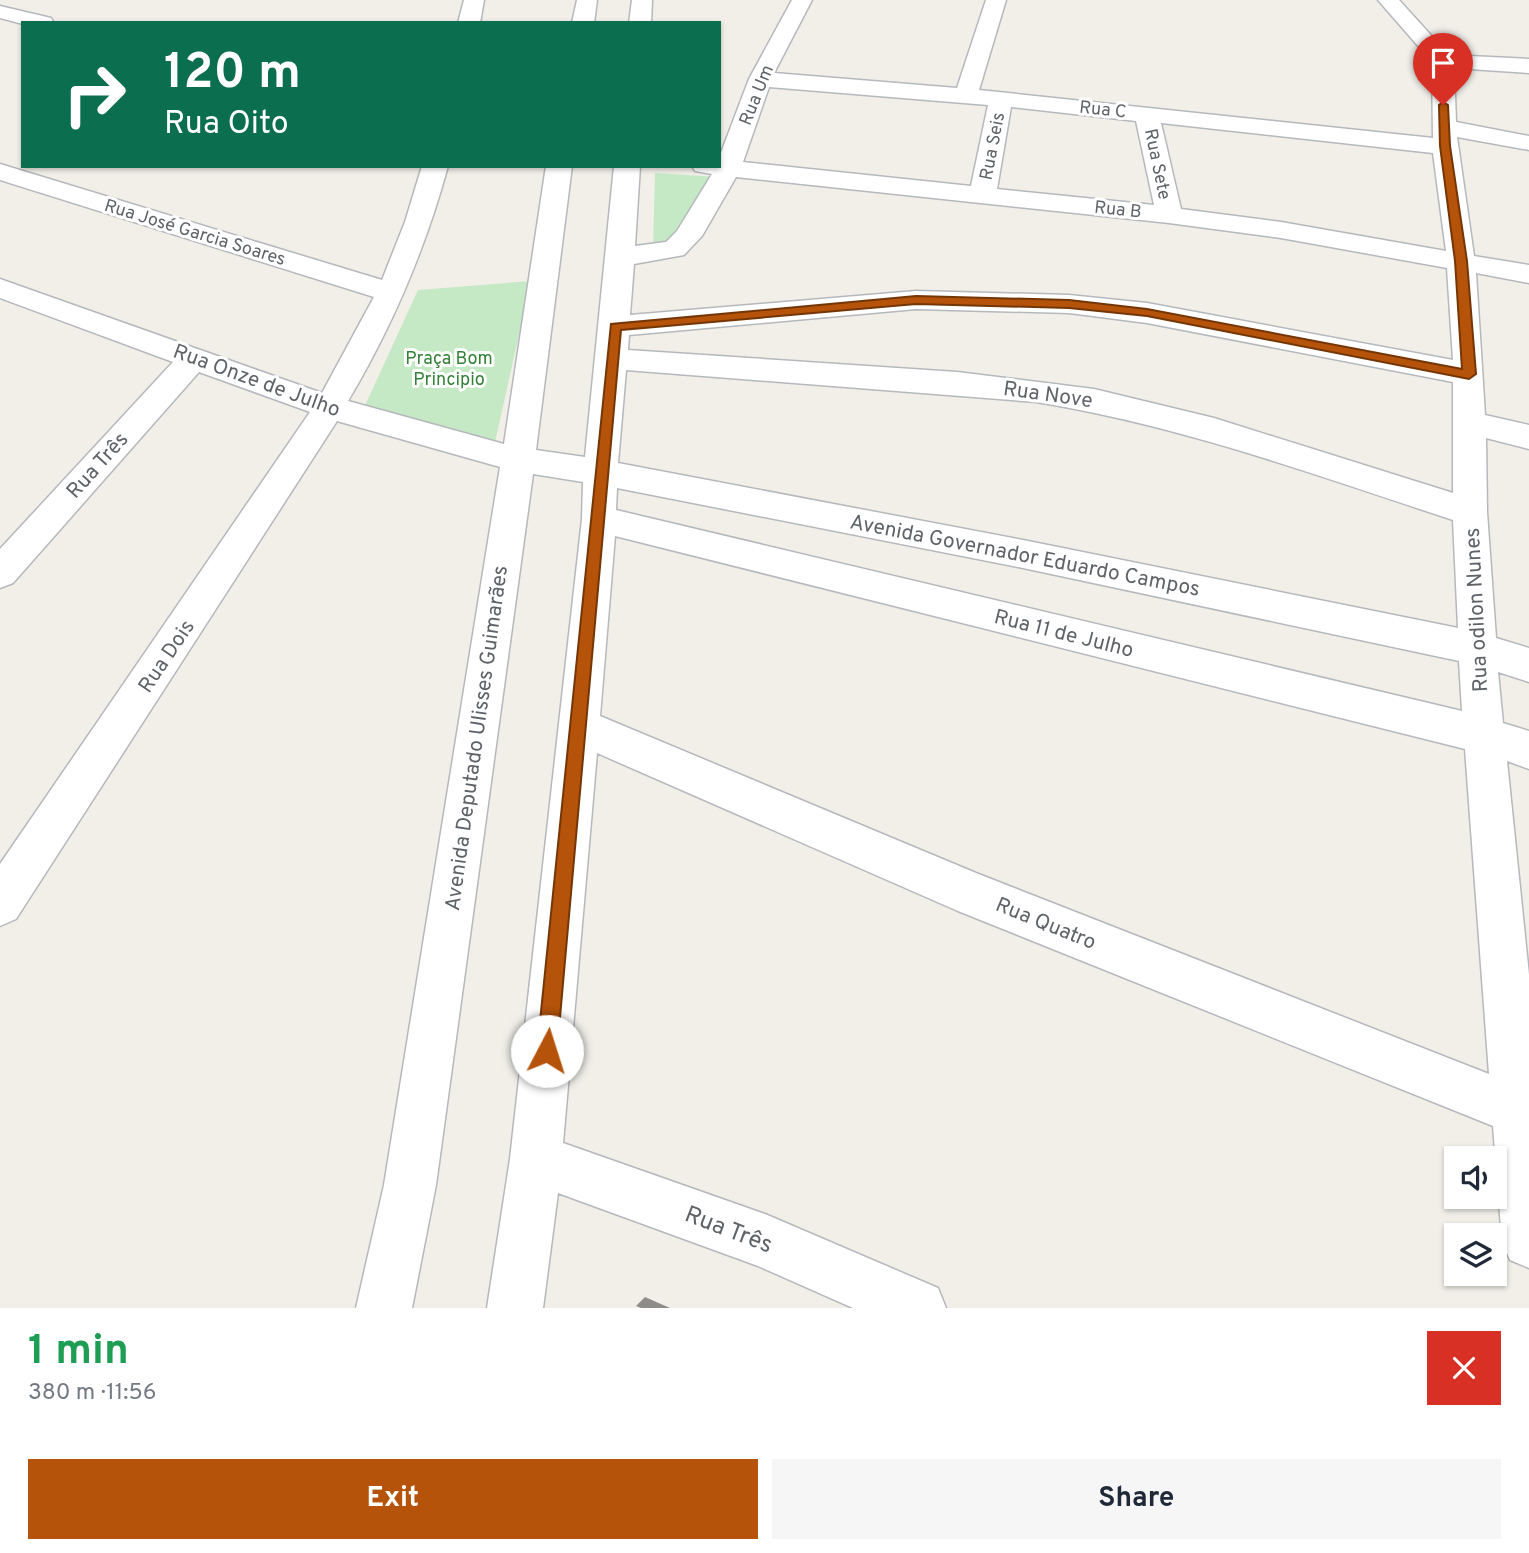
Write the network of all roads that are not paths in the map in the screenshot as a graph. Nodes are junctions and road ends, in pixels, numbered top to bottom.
1 (474, 0) edge
2 (587, 0) edge
3 (642, 0) edge
4 (802, 0) edge
5 (996, 0) edge
6 (1388, 0) edge
7 (0, 12) edge
8 (35, 21) edge
9 (469, 21) edge
10 (583, 21) edge
11 (640, 21) edge
12 (1443, 61) junction
13 (1529, 66) edge
14 (760, 79) junction
15 (966, 95) junction
16 (1001, 99) junction
17 (1147, 114) junction
18 (1444, 137) junction
19 (1529, 143) edge
20 (721, 157) edge
21 (721, 167) edge
22 (434, 168) edge
23 (559, 168) edge
24 (627, 168) edge
25 (716, 168) edge
26 (0, 172) edge
27 (983, 193) junction
28 (1170, 215) junction
29 (620, 257) junction
30 (1461, 261) junction
31 (1529, 274) edge
32 (0, 288) edge
33 (390, 292) junction
34 (613, 343) junction
35 (194, 358) junction
36 (1469, 374) junction
37 (331, 408) junction
38 (1468, 422) junction
39 (1529, 437) edge
40 (518, 460) junction
41 (600, 472) junction
42 (1470, 512) junction
43 (598, 519) junction
44 (0, 573) edge
45 (1478, 649) junction
46 (1529, 665) edge
47 (578, 726) junction
48 (1484, 735) junction
49 (1529, 750) edge
50 (0, 903) edge
51 (1518, 1111) junction
52 (536, 1159) junction
53 (1529, 1241) edge
54 (384, 1308) edge
55 (515, 1308) edge
56 (918, 1308) edge

1 - 9 street
2 - 10 street
3 - 11 street
4 - 14 street, Rua Um
5 - 15 street
6 - 12 street
7 - 8 street
12 - 13 street
12 - 18 street, Rua odilon Nunes
14 - 15 street, Rua C
14 - 20 street, Rua Um
15 - 16 street, Rua C
16 - 17 street, Rua C
16 - 27 street, Rua Seis
17 - 18 street, Rua C
17 - 28 street, Rua Sete
18 - 19 street, Rua C
18 - 30 street, Rua odilon Nunes
21 - 27 street, Rua B
22 - 33 street, Rua Dois
23 - 40 street, Avenida Deputado Ulisses Guimarães
24 - 29 street
25 - 29 street, Rua Um
26 - 33 street, Rua José Garcia Soares
27 - 28 street, Rua B
28 - 30 street, Rua B
29 - 34 street
30 - 31 street, Rua B
30 - 36 street, Rua odilon Nunes
32 - 35 street, Rua Onze de Julho
33 - 37 street, Rua Dois
34 - 36 street
34 - 41 street
34 - 42 street, Rua Nove
35 - 37 street, Rua Onze de Julho
35 - 44 street, Rua Três
36 - 38 street, Rua odilon Nunes
37 - 40 street, Rua Onze de Julho
37 - 50 street, Rua Dois
38 - 39 street
38 - 42 street, Rua odilon Nunes
40 - 41 street, Avenida Governador Eduardo Campos
40 - 54 street, Avenida Deputado Ulisses Guimarães
41 - 43 street
41 - 45 street, Avenida Governador Eduardo Campos
42 - 45 street, Rua odilon Nunes
43 - 47 street
43 - 48 street, Rua 11 de Julho
45 - 46 street, Avenida Governador Eduardo Campos
45 - 48 street, Rua odilon Nunes
47 - 51 street, Rua Quatro
47 - 52 street
48 - 49 street, Rua 11 de Julho
48 - 51 street, Rua odilon Nunes
51 - 53 street, Rua odilon Nunes
52 - 55 street
52 - 56 street, Rua Três

